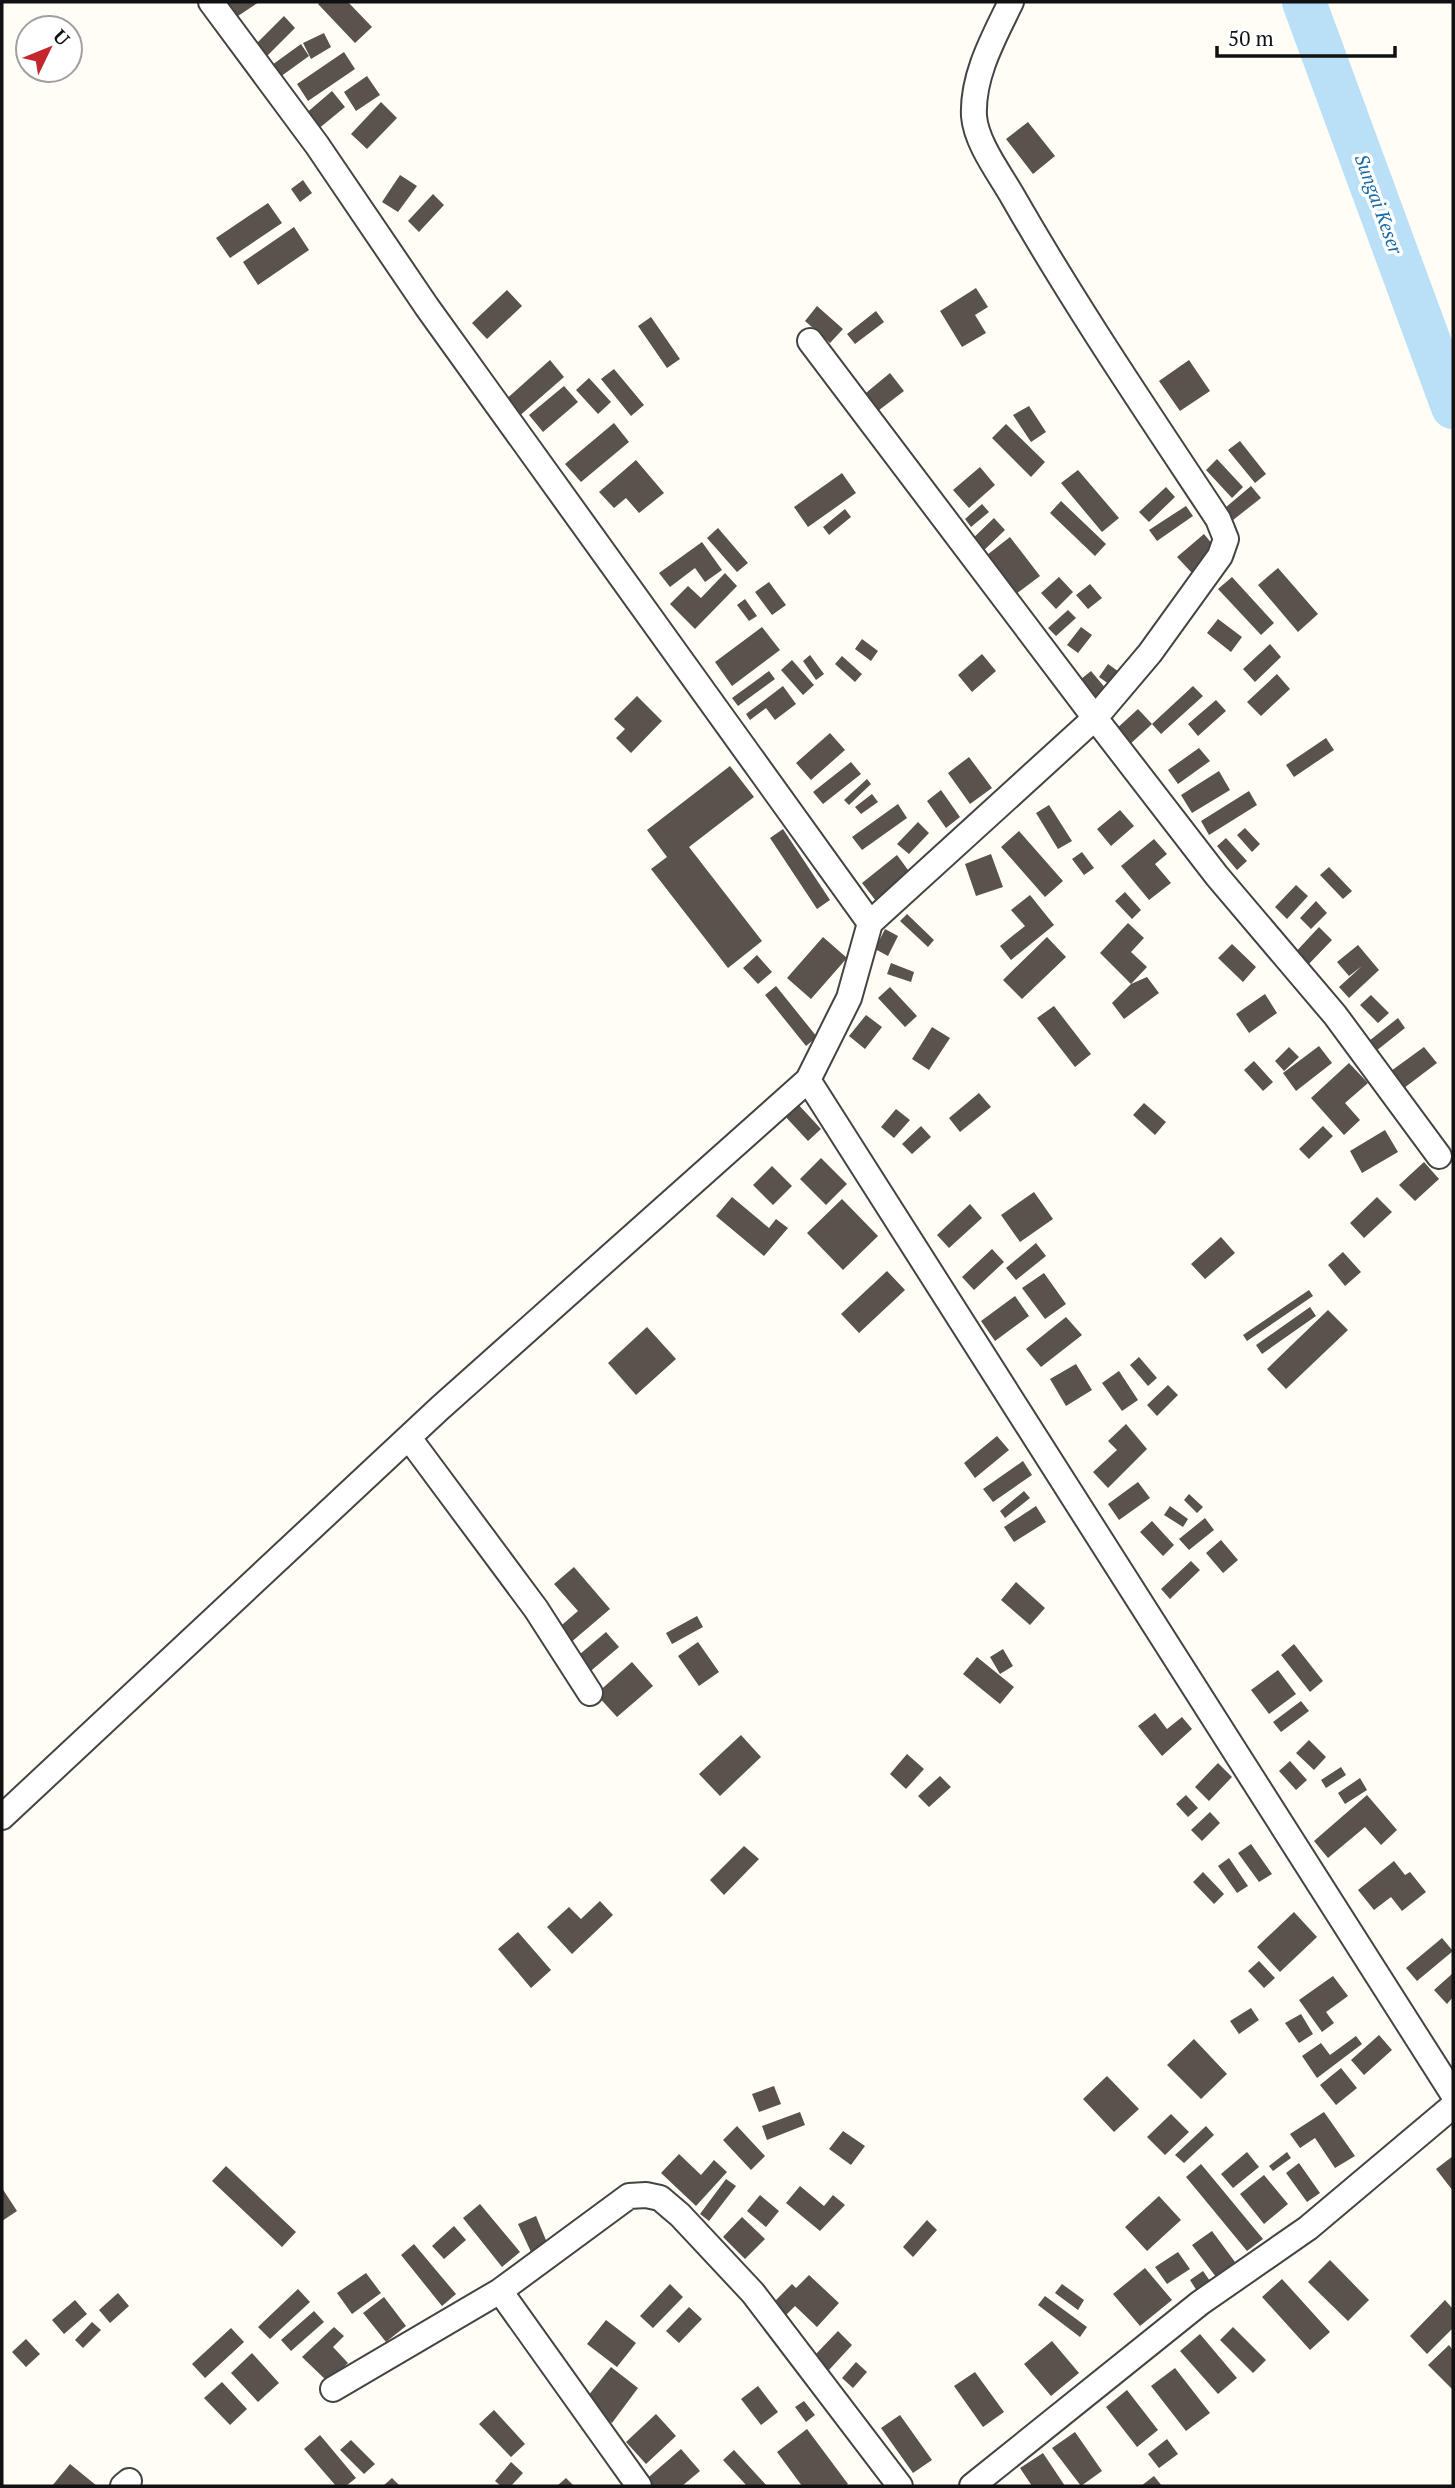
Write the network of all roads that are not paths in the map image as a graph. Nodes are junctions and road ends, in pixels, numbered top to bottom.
1 (211, 2) edge
2 (1011, 2) edge
3 (810, 341) dead end
4 (1095, 718) junction
5 (870, 923) junction
6 (808, 1080) junction
7 (1439, 1156) dead end
8 (409, 1438) junction
9 (590, 1693) dead end
10 (2, 1817) edge
11 (1453, 2094) edge
12 (1453, 2106) edge
13 (500, 2291) junction
14 (333, 2389) dead end
15 (639, 2486) edge
16 (900, 2486) edge
17 (972, 2486) edge

1 - 5 street
2 - 4 street
3 - 4 street
4 - 5 street
4 - 7 street
5 - 6 street
6 - 8 street
6 - 11 street
8 - 9 street
8 - 10 street
12 - 17 street
13 - 14 street
13 - 15 street
13 - 16 street

